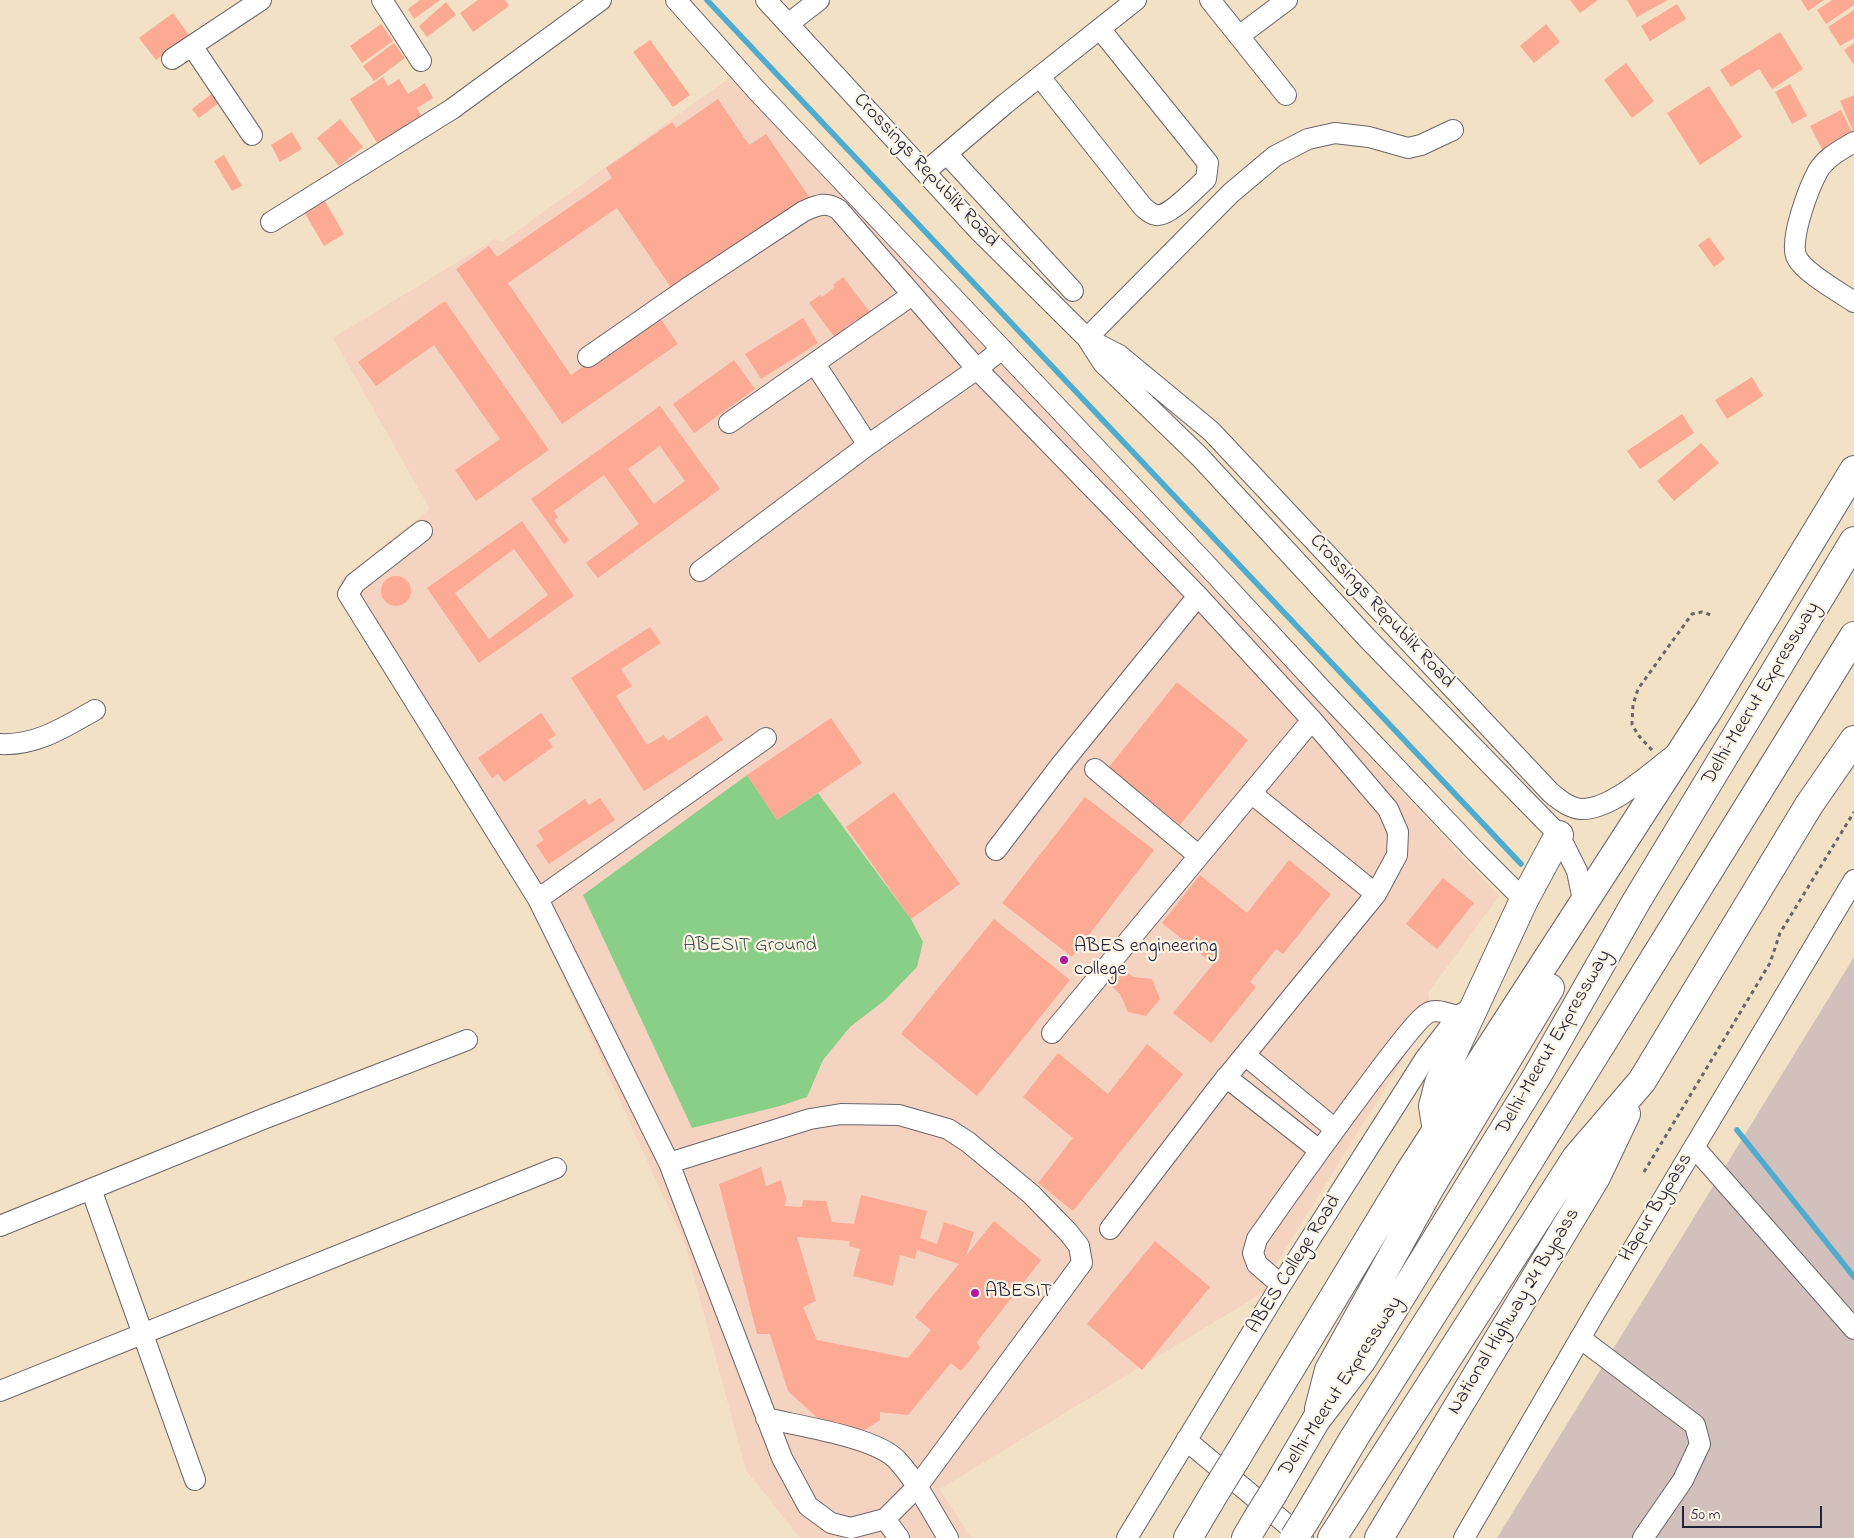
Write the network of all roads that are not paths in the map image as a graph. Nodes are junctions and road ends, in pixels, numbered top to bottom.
1 (382, 0) edge
2 (601, 0) edge
3 (676, 0) edge
4 (766, 0) edge
5 (819, 0) edge
6 (1136, 0) edge
7 (1210, 0) edge
8 (1287, 0) edge
9 (256, 1) edge
10 (788, 24) junction
11 (1100, 29) junction
12 (1239, 36) junction
13 (192, 46) junction
14 (172, 59) dead end
15 (421, 61) dead end
16 (1040, 77) junction
17 (1286, 95) dead end
18 (1453, 130) dead end
19 (252, 135) dead end
20 (1854, 142) edge
21 (947, 154) junction
22 (925, 172) junction
23 (271, 222) dead end
24 (1073, 291) dead end
25 (912, 295) junction
26 (1854, 302) edge
27 (1087, 338) junction
28 (1002, 349) junction
29 (588, 357) dead end
30 (816, 364) junction
31 (977, 369) junction
32 (729, 423) dead end
33 (868, 445) junction
34 (1854, 470) edge
35 (422, 531) dead end
36 (1854, 541) edge
37 (700, 571) dead end
38 (1198, 596) junction
39 (1854, 636) edge
40 (95, 710) dead end
41 (1312, 720) junction
42 (766, 738) dead end
43 (1854, 740) edge
44 (0, 744) edge
45 (1674, 756) junction
46 (1095, 769) dead end
47 (1251, 793) junction
48 (1559, 835) junction
49 (996, 850) dead end
50 (1199, 856) junction
51 (1854, 880) edge
52 (1376, 894) junction
53 (538, 899) junction
54 (1524, 900) junction
55 (1584, 905) junction
56 (1467, 1010) junction
57 (1052, 1033) dead end
58 (467, 1040) dead end
59 (1245, 1055) junction
60 (1226, 1077) junction
61 (1642, 1081) junction
62 (1335, 1129) junction
63 (1436, 1131) junction
64 (1694, 1147) junction
65 (1319, 1150) junction
66 (668, 1163) junction
67 (556, 1168) dead end
68 (91, 1189) junction
69 (1506, 1198) junction
70 (0, 1226) edge
71 (1110, 1230) dead end
72 (1281, 1285) junction
73 (1854, 1329) edge
74 (143, 1335) junction
75 (1580, 1338) junction
76 (0, 1391) edge
77 (766, 1418) junction
78 (1316, 1420) junction
79 (1186, 1440) junction
80 (195, 1480) dead end
81 (917, 1488) junction
82 (1362, 1490) junction
83 (885, 1519) junction
84 (1251, 1530) edge
85 (1301, 1532) edge
86 (898, 1538) edge
87 (948, 1538) edge
88 (1127, 1538) edge
89 (1188, 1538) edge
90 (1332, 1538) edge
91 (1379, 1538) edge
92 (1464, 1538) edge
93 (1643, 1538) edge

1 - 15 street
2 - 23 street
3 - 28 street
4 - 10 street, Crossings Republik Road
5 - 10 street
6 - 11 street
7 - 12 street
8 - 12 street
9 - 13 street
10 - 22 street, Crossings Republik Road
11 - 16 street
11 - 16 street
12 - 17 street
13 - 14 street
13 - 19 street
16 - 21 street
18 - 27 street
20 - 26 street
21 - 22 street
21 - 24 street
22 - 27 street, Crossings Republik Road
25 - 29 street
25 - 30 street
25 - 31 street
27 - 45 street, Crossings Republik Road
27 - 48 street, Crossings Republik Road
28 - 31 street
28 - 54 street
30 - 32 street
30 - 33 street
31 - 33 street
31 - 38 street
33 - 37 street
34 - 45 highway
35 - 53 street
36 - 78 highway, Delhi-Meerut Expressway
38 - 41 street
38 - 49 street
39 - 69 highway, Delhi-Meerut Expressway
40 - 44 street
41 - 47 street
41 - 52 street
42 - 53 street
43 - 61 highway
45 - 55 highway
46 - 50 street
47 - 50 street
47 - 52 street
48 - 54 highway
48 - 55 street, Crossings Republik Road
50 - 57 street
51 - 64 street, Hapur Bypass
52 - 59 street
53 - 66 street
54 - 56 highway
55 - 63 highway
55 - 78 highway
56 - 62 street
56 - 63 highway
56 - 72 street, ABES College Road
58 - 68 street
59 - 60 street
59 - 62 street
60 - 65 street
60 - 71 street
61 - 82 highway
61 - 91 highway, National Highway 24 Bypass
62 - 65 street
63 - 89 highway, bridge
64 - 73 street
64 - 75 street, Hapur Bypass
65 - 72 street
66 - 77 street
66 - 81 street
67 - 74 street
68 - 70 street
68 - 74 street
69 - 82 highway
69 - 85 highway, Delhi-Meerut Expressway
72 - 79 street, ABES College Road
74 - 76 street
74 - 80 street
75 - 92 street, Hapur Bypass
75 - 93 street
77 - 81 street
77 - 83 street
78 - 84 highway, Delhi-Meerut Expressway, bridge
79 - 85 street
79 - 88 street, ABES College Road
81 - 83 street
81 - 87 street
82 - 90 highway
83 - 86 street

